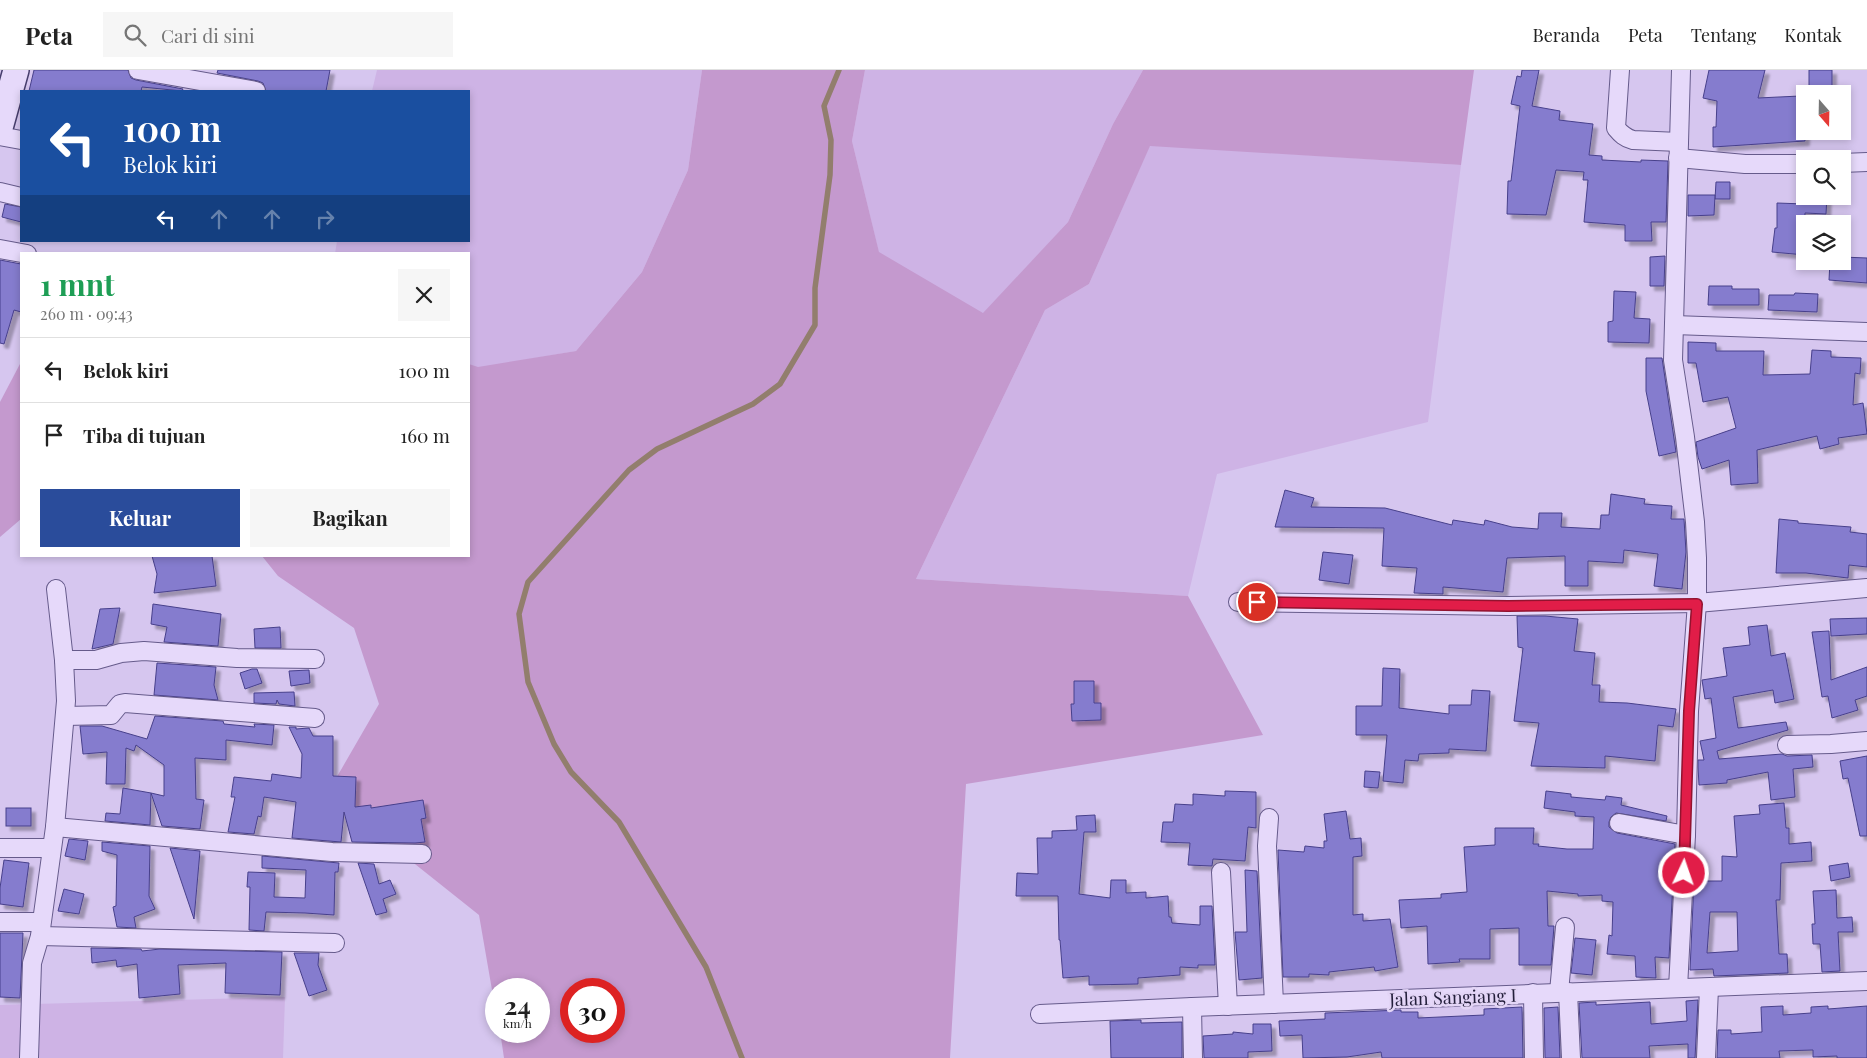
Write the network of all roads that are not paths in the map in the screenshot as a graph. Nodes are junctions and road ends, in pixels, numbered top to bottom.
1 (16, 70) edge
2 (138, 70) edge
3 (1620, 70) edge
4 (1681, 70) edge
5 (250, 90) edge
6 (0, 128) edge
7 (0, 136) edge
8 (20, 140) edge
9 (1679, 150) junction
10 (1867, 162) edge
11 (1851, 163) edge
12 (1796, 164) edge
13 (0, 192) edge
14 (20, 197) edge
15 (0, 249) edge
16 (20, 253) edge
17 (1674, 325) junction
18 (1867, 332) edge
19 (1867, 588) edge
20 (56, 589) dead end
21 (1238, 602) dead end
22 (1697, 604) junction
23 (315, 659) dead end
24 (64, 660) junction
25 (65, 716) junction
26 (315, 718) dead end
27 (1867, 742) edge
28 (1788, 744) dead end
29 (1269, 818) dead end
30 (1619, 823) dead end
31 (55, 827) junction
32 (1686, 835) junction
33 (0, 848) edge
34 (51, 848) junction
35 (422, 854) dead end
36 (1221, 872) dead end
37 (0, 922) edge
38 (1565, 927) dead end
39 (41, 929) junction
40 (335, 943) dead end
41 (1867, 981) edge
42 (1678, 988) junction
43 (1709, 988) junction
44 (1564, 992) junction
45 (1533, 993) junction
46 (1274, 1004) junction
47 (1228, 1006) junction
48 (1192, 1007) junction
49 (1040, 1014) dead end
50 (29, 1058) edge
51 (1193, 1058) edge
52 (1534, 1058) edge
53 (1571, 1058) edge
54 (1706, 1058) edge

1 - 6 street
2 - 5 street
3 - 9 street
4 - 9 street
7 - 8 street
9 - 12 street
9 - 17 street
10 - 11 street
13 - 14 street
15 - 16 street
17 - 18 street
17 - 22 street
19 - 22 street
20 - 24 street
21 - 22 street
22 - 32 street
23 - 24 street
24 - 25 street
25 - 26 street
25 - 31 street
27 - 28 street
29 - 46 street
30 - 32 street
31 - 34 street
31 - 35 street
32 - 42 street
33 - 34 street
34 - 39 street
36 - 47 street
37 - 39 street
38 - 44 street
39 - 40 street
39 - 50 street
41 - 43 street, Jalan Sangiang I
42 - 43 street, Jalan Sangiang I
42 - 44 street, Jalan Sangiang I
43 - 54 street
44 - 45 street, Jalan Sangiang I
44 - 53 street
45 - 46 street, Jalan Sangiang I
45 - 52 street
46 - 47 street, Jalan Sangiang I
47 - 48 street, Jalan Sangiang I
48 - 49 street, Jalan Sangiang I
48 - 51 street

